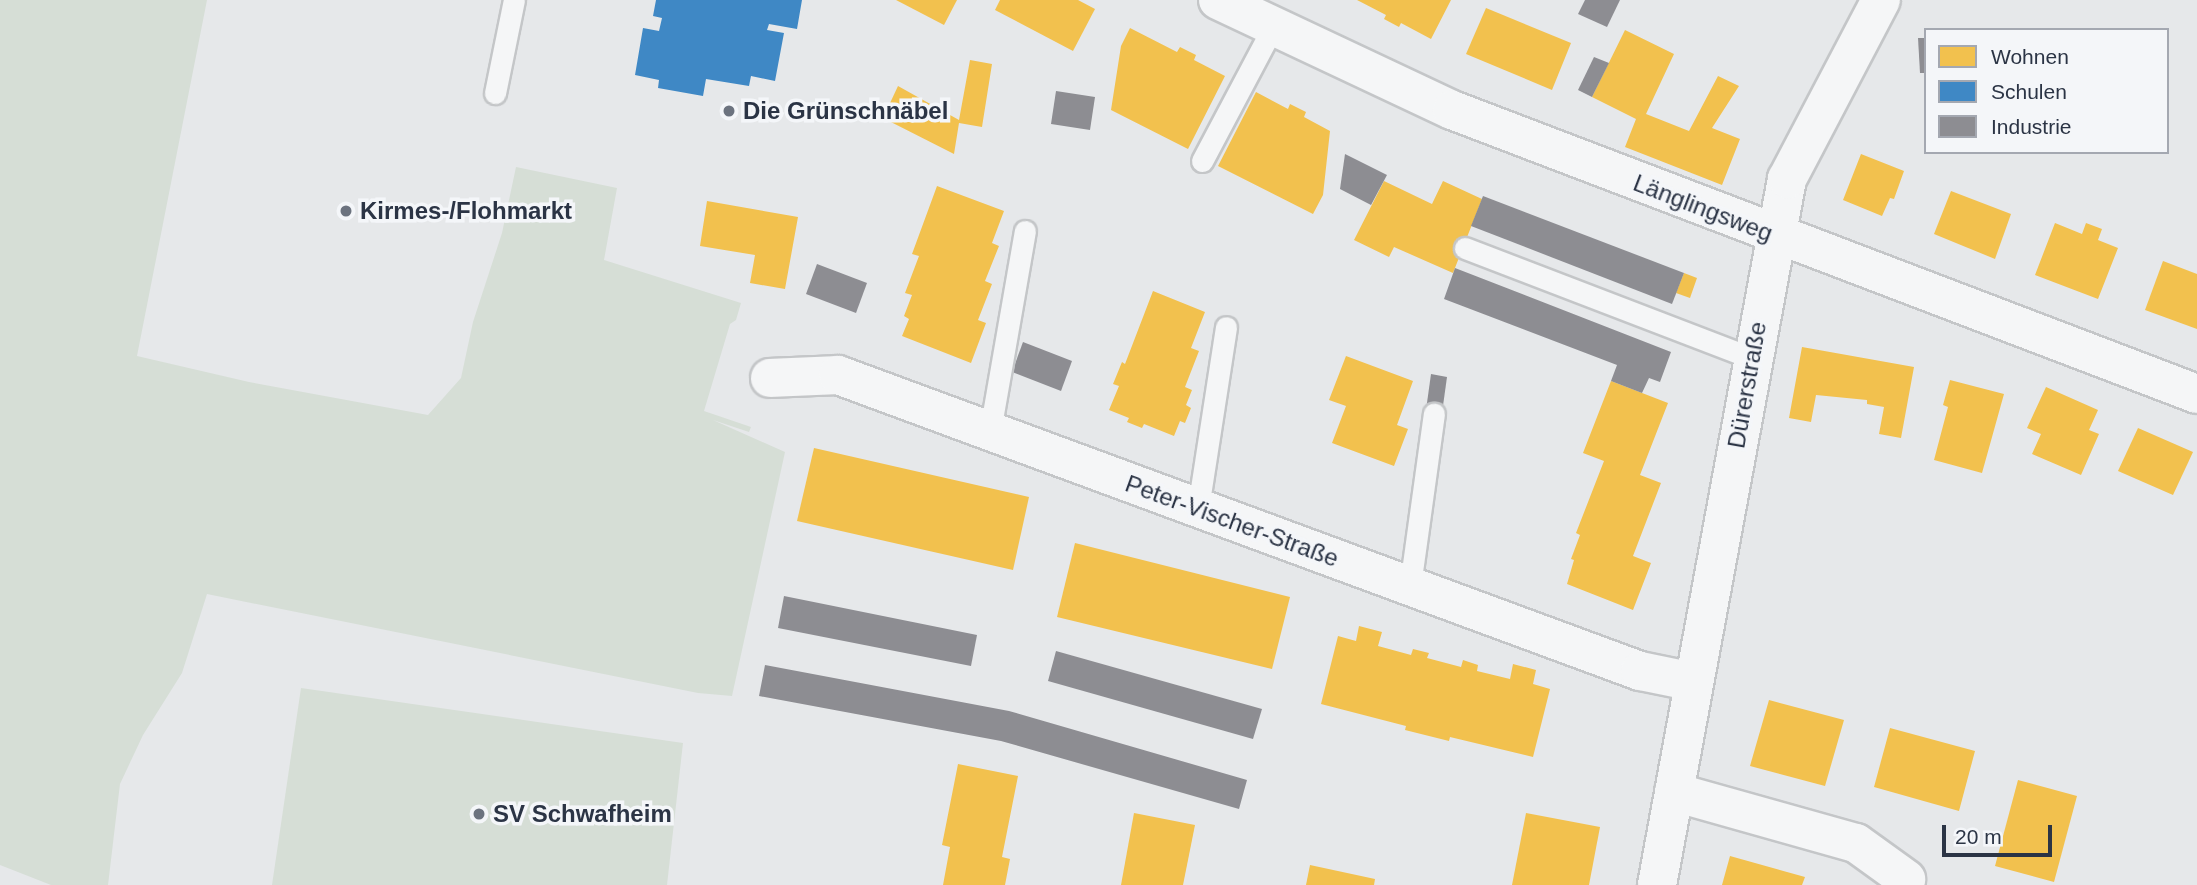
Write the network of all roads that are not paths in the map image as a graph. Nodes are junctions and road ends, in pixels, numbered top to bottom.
1 (514, 0) edge
2 (1218, 0) edge
3 (1881, 0) edge
4 (1273, 27) junction
5 (495, 93) dead end
6 (1202, 161) dead end
7 (1025, 231) dead end
8 (1774, 235) junction
9 (1465, 248) dead end
10 (1226, 327) dead end
11 (1752, 358) junction
12 (770, 378) dead end
13 (2197, 394) edge
14 (1434, 414) dead end
15 (990, 431) junction
16 (1198, 508) junction
17 (1410, 586) junction
18 (1694, 682) junction
19 (1674, 792) junction
20 (1906, 879) dead end
21 (1657, 885) edge

1 - 5 lane
2 - 4 street, Länglingsweg
3 - 8 street, Dürerstraße
4 - 6 lane
4 - 8 street, Länglingsweg
7 - 15 lane
8 - 11 street, Dürerstraße
8 - 13 street, Länglingsweg
9 - 11 lane
10 - 16 lane
11 - 18 street, Dürerstraße
12 - 15 street, Peter-Vischer-Straße
14 - 17 lane
15 - 16 street, Peter-Vischer-Straße
16 - 17 street, Peter-Vischer-Straße
17 - 18 street, Peter-Vischer-Straße
18 - 19 street, Dürerstraße
19 - 20 street
19 - 21 street, Dürerstraße

